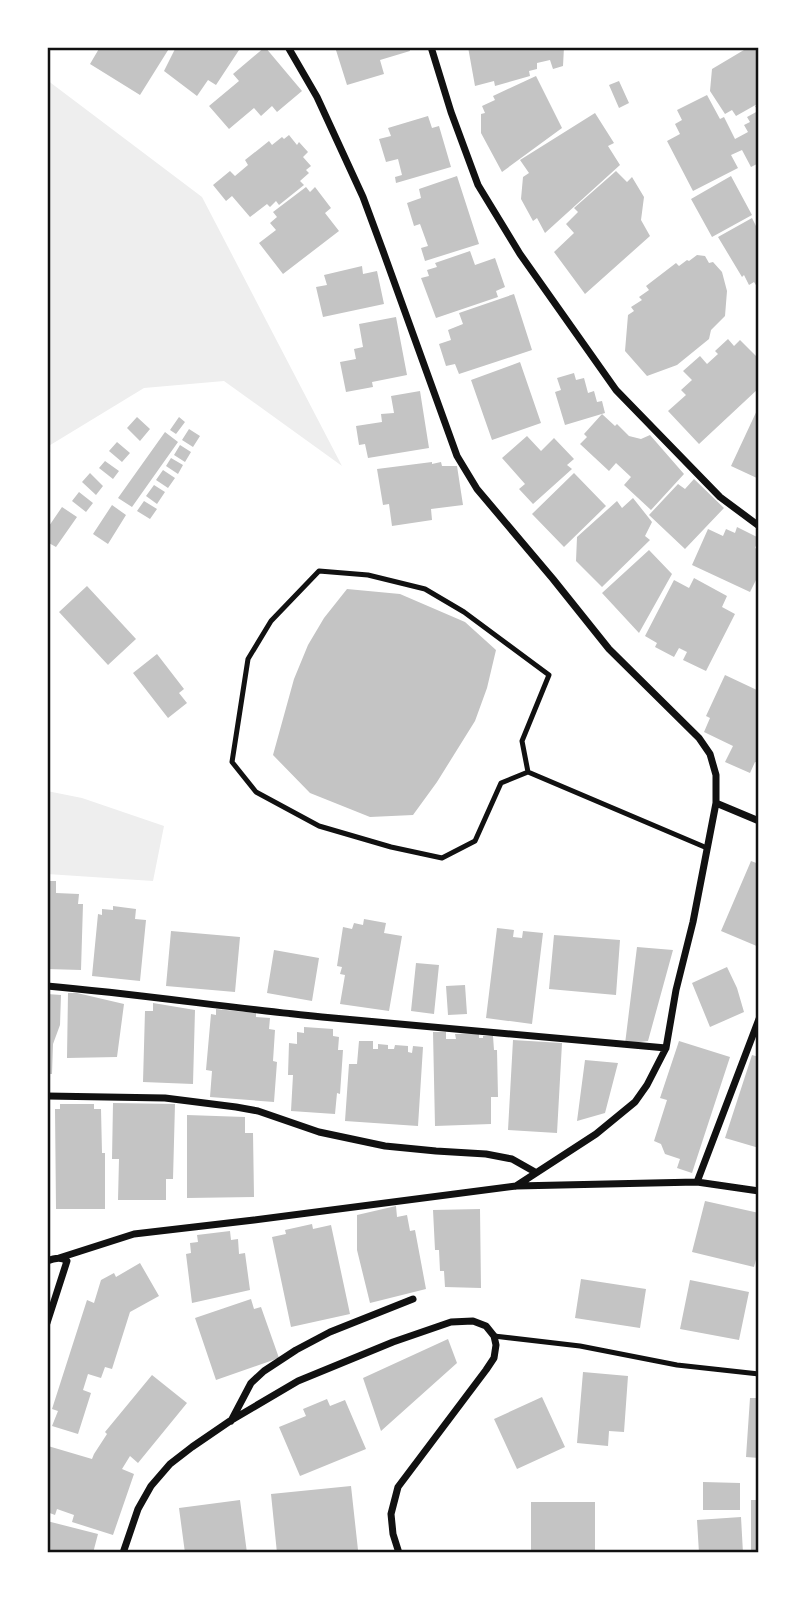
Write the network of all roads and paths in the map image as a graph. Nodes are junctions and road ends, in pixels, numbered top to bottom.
1 (288, 47) edge
2 (431, 47) edge
3 (759, 526) edge
4 (528, 772) junction
5 (716, 803) junction
6 (759, 821) edge
7 (707, 848) junction
8 (47, 986) edge
9 (759, 1020) edge
10 (666, 1048) junction
11 (47, 1096) edge
12 (535, 1172) junction
13 (697, 1182) junction
14 (516, 1186) junction
15 (759, 1191) edge
16 (59, 1258) junction
17 (47, 1261) edge
18 (412, 1299) dead end
19 (47, 1323) edge
20 (494, 1336) junction
21 (759, 1374) edge
22 (230, 1421) junction
23 (123, 1553) edge
24 (399, 1553) edge

1 - 5 street
2 - 3 street
4 - 4 lane
4 - 7 lane
5 - 6 street
5 - 7 street
7 - 10 street
8 - 10 street
9 - 13 street
10 - 12 street
11 - 12 street
12 - 14 street
13 - 14 street
13 - 15 street
14 - 16 street
16 - 17 street
16 - 19 street
18 - 22 street
20 - 21 lane
20 - 22 street
20 - 24 street
22 - 23 street

